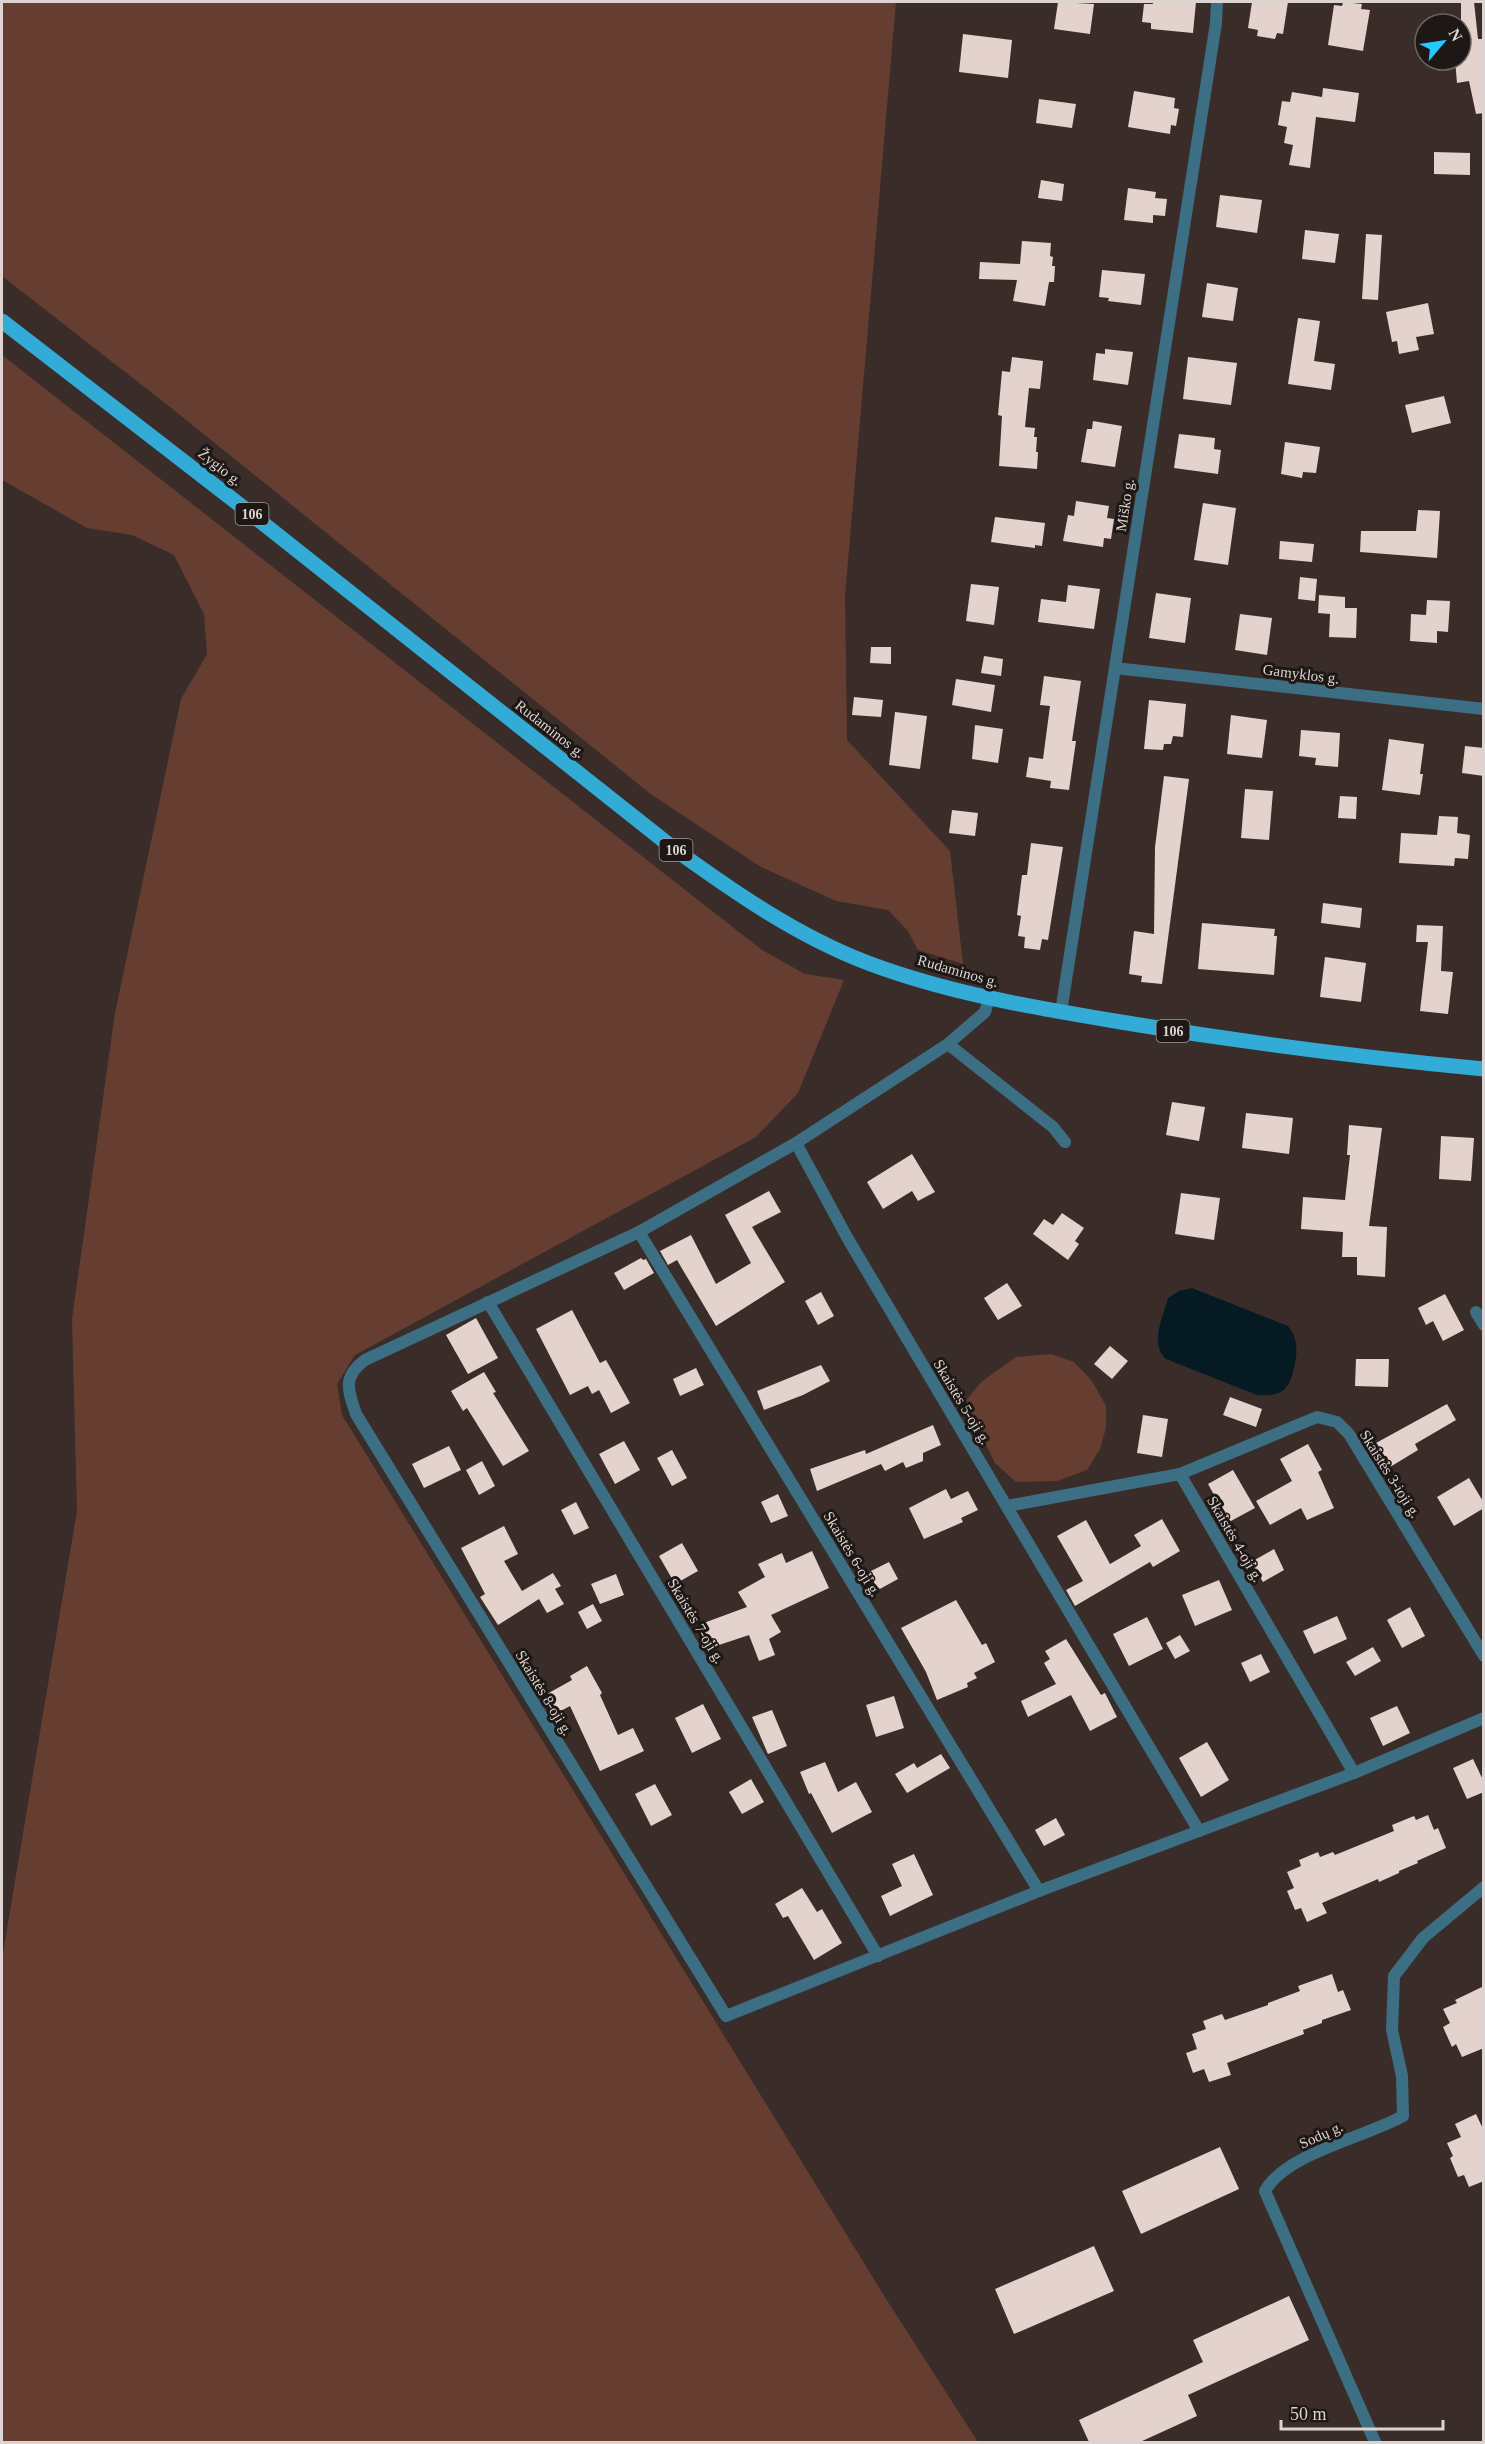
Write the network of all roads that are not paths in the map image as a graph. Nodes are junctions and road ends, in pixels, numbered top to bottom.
1 (1217, 2) edge
2 (2, 321) edge
3 (1115, 668) junction
4 (1484, 709) edge
5 (499, 712) joint
6 (989, 999) junction
7 (1061, 1012) junction
8 (948, 1044) junction
9 (1484, 1069) edge
10 (1065, 1142) dead end
11 (796, 1143) junction
12 (639, 1232) junction
13 (488, 1302) junction
14 (1476, 1312) dead end
15 (1484, 1325) edge
16 (1180, 1474) junction
17 (1007, 1506) junction
18 (1484, 1656) edge
19 (1484, 1718) edge
20 (1354, 1773) junction
21 (1199, 1831) junction
22 (1484, 1887) edge
23 (1039, 1891) junction
24 (879, 1956) junction
25 (1375, 2442) edge

1 - 3 street, Miško g.
2 - 5 main road, Žygio g. / 106
3 - 4 street, Gamyklos g.
3 - 7 street, Miško g.
5 - 6 main road, Rudaminos g. / 106
6 - 7 main road, Rudaminos g. / 106
6 - 8 street
7 - 9 main road, Rudaminos g. / 106
8 - 10 street
8 - 11 street
11 - 12 street
11 - 17 street, Skaistės 5-oji g.
12 - 13 street
12 - 23 street, Skaistės 6-oji g.
13 - 24 street, Skaistės 7-oji g.
13 - 24 street, Skaistės 8-oji g.
14 - 15 street
16 - 17 street
16 - 18 street, Skaistės 3-ioji g.
16 - 20 street, Skaistės 4-oji g.
17 - 21 street, Skaistės 5-oji g.
19 - 20 street
20 - 21 street
21 - 23 street
22 - 25 street, Sodų g.
23 - 24 street

